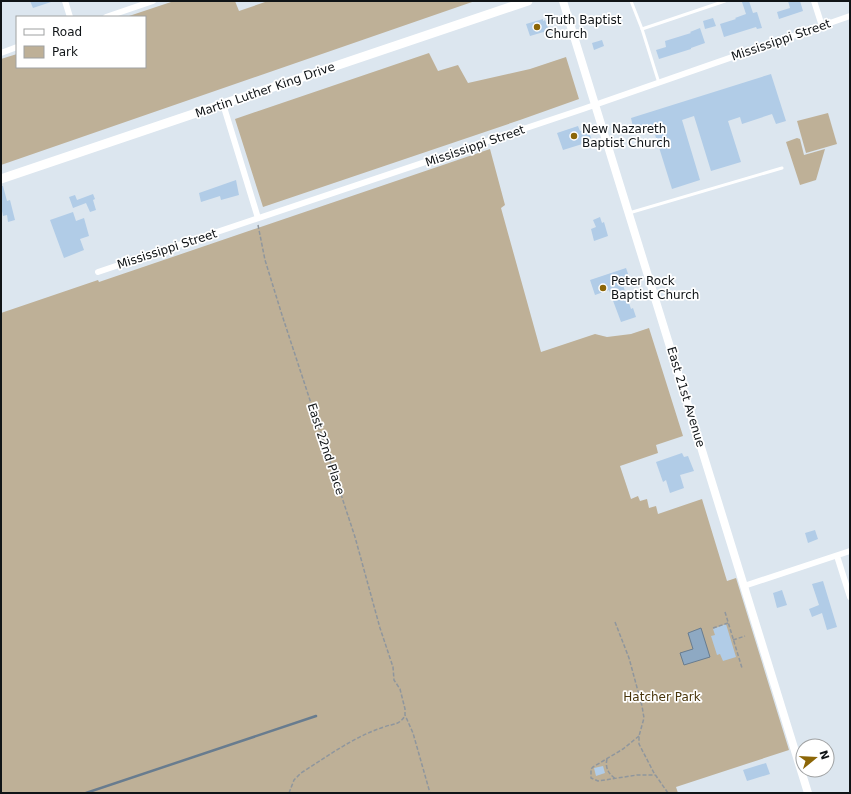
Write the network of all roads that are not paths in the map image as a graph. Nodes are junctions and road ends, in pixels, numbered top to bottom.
1 (65, 1) edge
2 (153, 1) edge
3 (528, 1) edge
4 (563, 1) edge
5 (631, 1) edge
6 (725, 1) edge
7 (814, 1) edge
8 (70, 16) edge
9 (109, 16) edge
10 (850, 16) edge
11 (822, 26) junction
12 (642, 29) junction
13 (16, 47) edge
14 (1, 52) edge
15 (659, 83) junction
16 (223, 104) junction
17 (596, 105) junction
18 (782, 168) dead end
19 (1, 179) edge
20 (629, 214) junction
21 (258, 218) junction
22 (98, 272) dead end
23 (850, 551) edge
24 (837, 556) junction
25 (744, 586) junction
26 (850, 597) edge
27 (808, 793) edge

1 - 8 street
2 - 9 street
3 - 16 main road, Martin Luther King Drive
4 - 17 street, East 21st Avenue
5 - 12 lane
6 - 12 lane
7 - 11 street
10 - 11 street, Mississippi Street
11 - 15 street, Mississippi Street
12 - 15 lane
13 - 14 street
15 - 17 street, Mississippi Street
16 - 19 main road, Martin Luther King Drive
16 - 21 street
17 - 20 street, East 21st Avenue
17 - 21 street, Mississippi Street
18 - 20 lane
20 - 25 street, East 21st Avenue
21 - 22 street, Mississippi Street
23 - 24 street
24 - 25 street
24 - 26 street
25 - 27 street, East 21st Avenue

